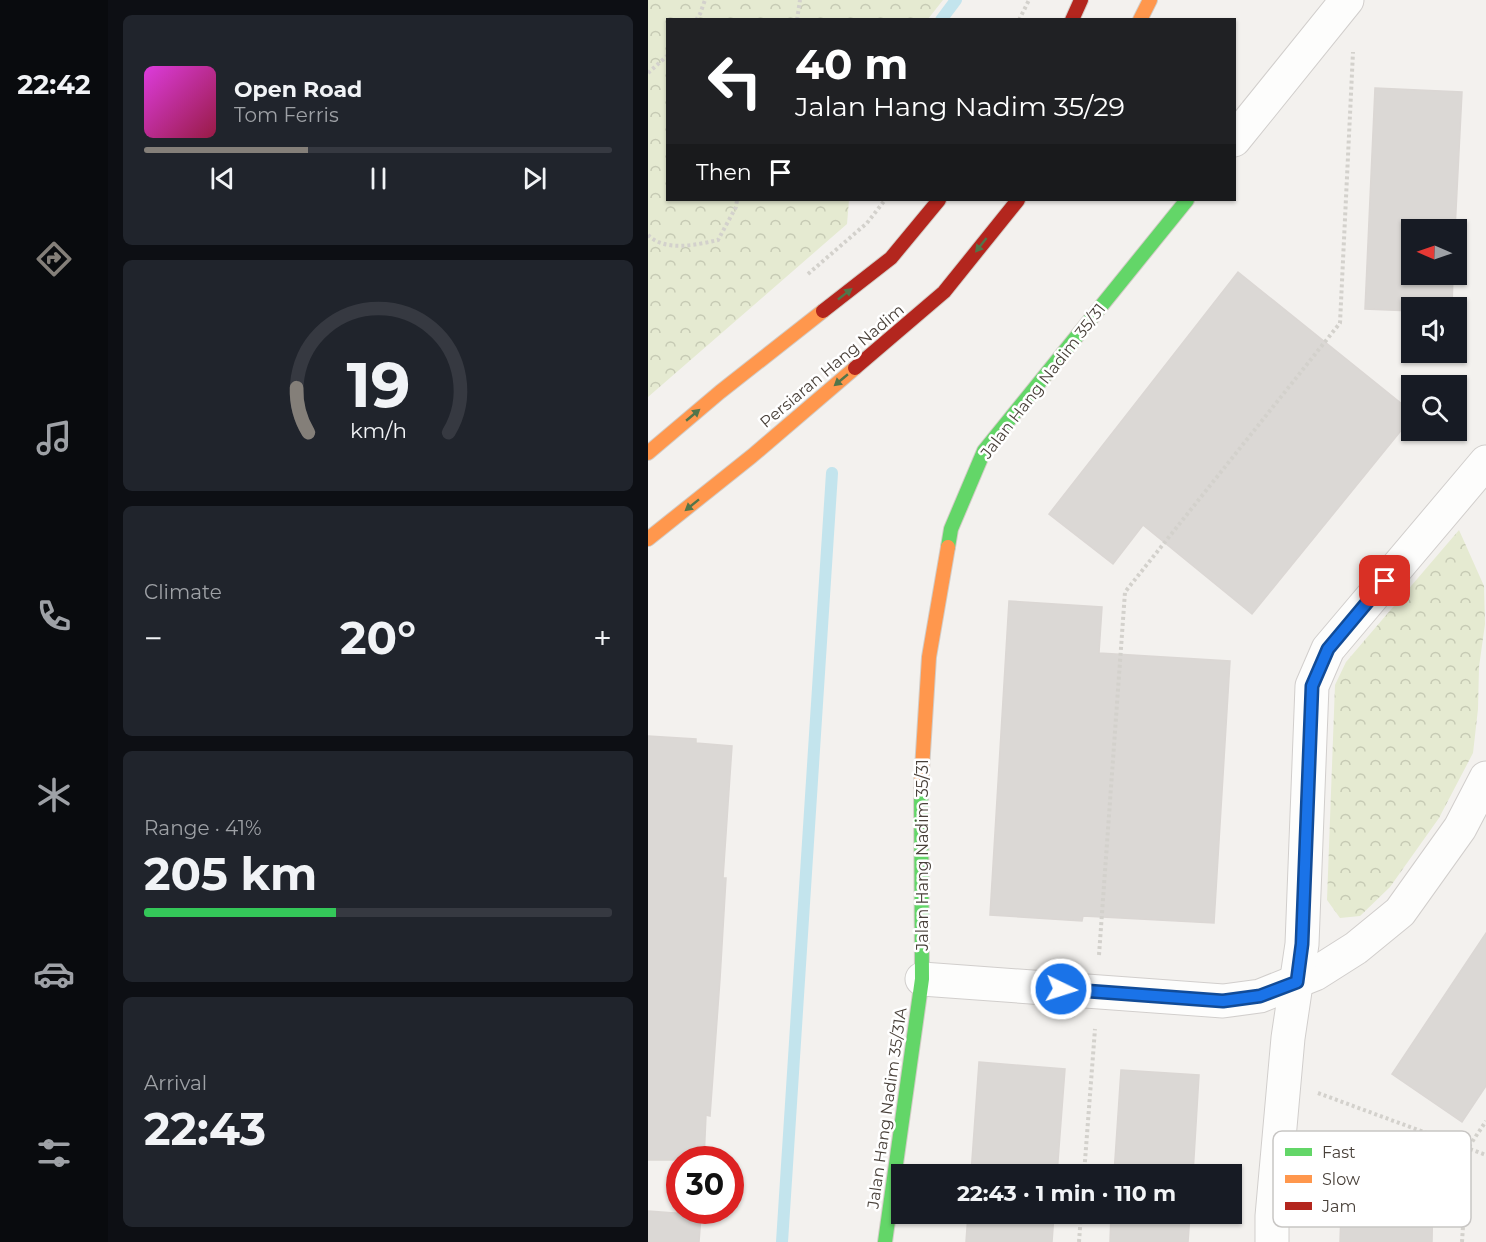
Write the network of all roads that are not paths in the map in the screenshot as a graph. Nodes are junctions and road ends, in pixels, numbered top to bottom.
1 (1081, 0) edge
2 (1150, 0) edge
3 (1347, 0) edge
4 (1073, 18) edge
5 (1141, 18) edge
6 (1236, 138) edge
7 (938, 201) edge
8 (1016, 201) edge
9 (1186, 201) edge
10 (648, 453) edge
11 (1486, 462) edge
12 (648, 539) edge
13 (1486, 778) edge
14 (922, 979) junction
15 (1297, 982) junction
16 (1280, 1131) edge
17 (1273, 1205) edge
18 (885, 1242) edge
19 (1272, 1242) edge

1 - 4 street
2 - 5 street
3 - 6 street
10 -> 7 street
8 -> 12 street, Persiaran Hang Nadim
9 - 14 street, Jalan Hang Nadim 35/31
11 - 15 street
13 - 15 street
14 - 15 street
14 - 18 street, Jalan Hang Nadim 35/31A
15 - 16 street
17 - 19 street

